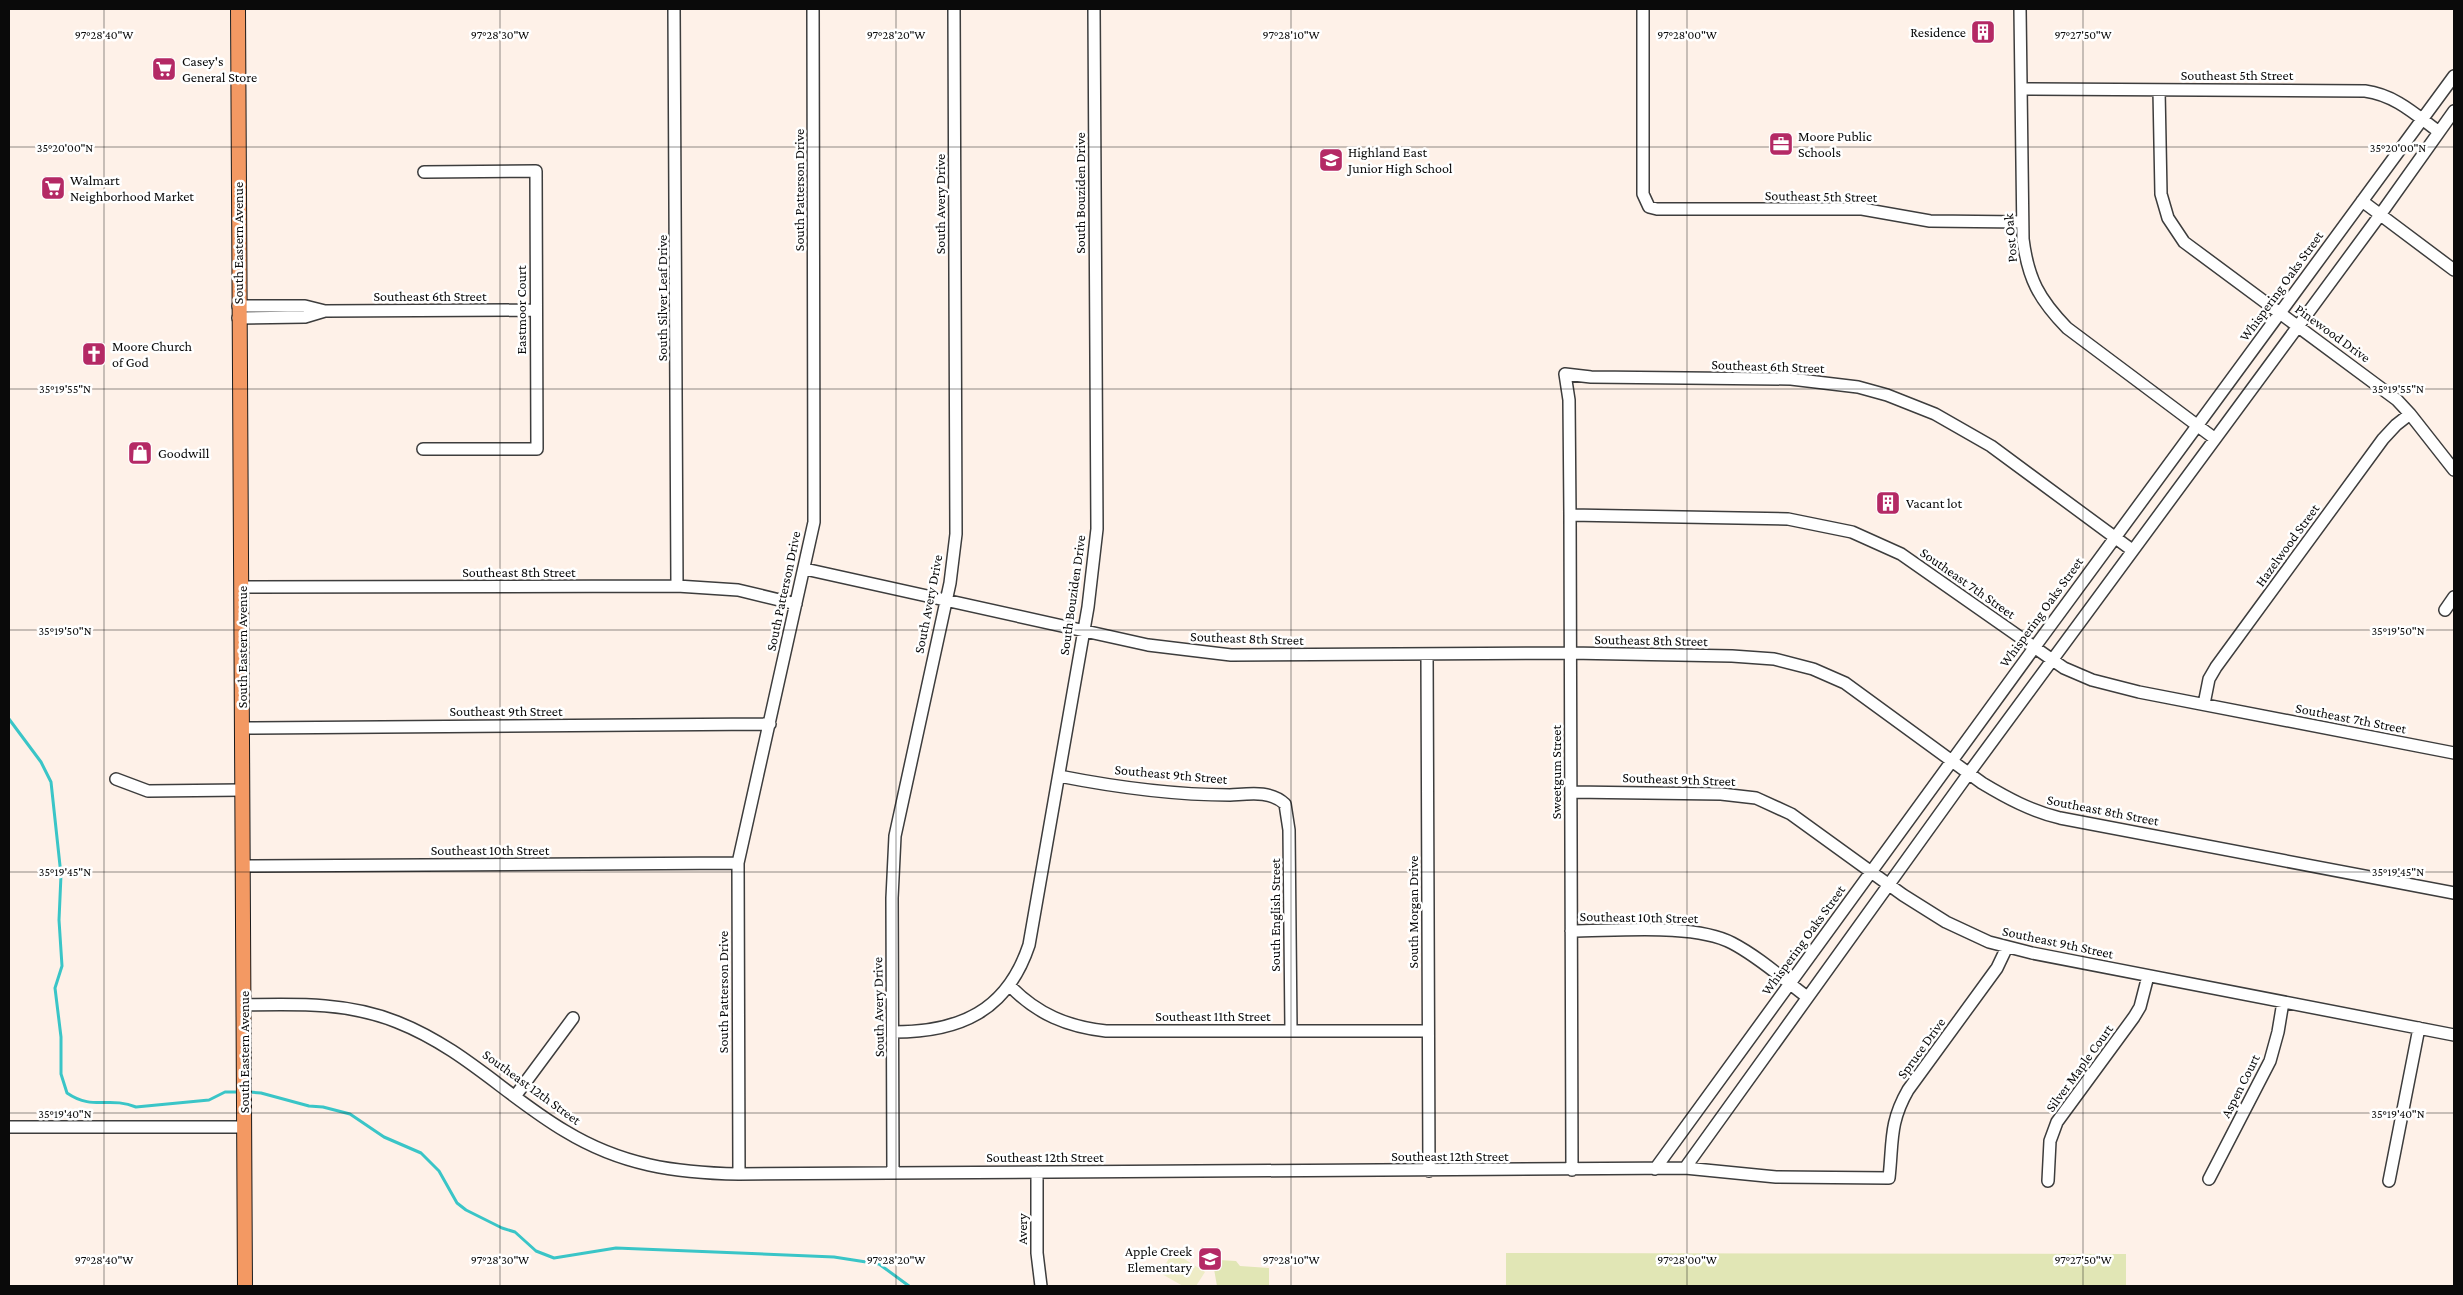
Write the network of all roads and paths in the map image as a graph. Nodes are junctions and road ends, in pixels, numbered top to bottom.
1 (238, 9) edge
2 (674, 9) edge
3 (813, 9) edge
4 (954, 9) edge
5 (1094, 9) edge
6 (1643, 9) edge
7 (2020, 9) edge
8 (2454, 76) edge
9 (2022, 89) junction
10 (2158, 90) junction
11 (2454, 111) edge
12 (2421, 119) junction
13 (2439, 132) junction
14 (424, 172) dead end
15 (2362, 202) junction
16 (2380, 215) junction
17 (2022, 222) junction
18 (2454, 270) edge
19 (535, 310) junction
20 (238, 312) junction
21 (2280, 313) junction
22 (2297, 326) junction
23 (1565, 374) joint
24 (2410, 414) junction
25 (2197, 425) junction
26 (2214, 438) junction
27 (423, 450) dead end
28 (2454, 470) edge
29 (1570, 515) junction
30 (2116, 537) junction
31 (2132, 550) junction
32 (805, 569) junction
33 (677, 586) junction
34 (241, 587) junction
35 (2454, 597) edge
36 (947, 600) junction
37 (796, 604) junction
38 (2445, 610) dead end
39 (1083, 631) junction
40 (2034, 648) junction
41 (1570, 653) junction
42 (1427, 654) junction
43 (2052, 660) junction
44 (2204, 704) junction
45 (770, 724) junction
46 (242, 728) junction
47 (2454, 753) edge
48 (1952, 760) junction
49 (1969, 773) junction
50 (1059, 776) junction
51 (116, 779) dead end
52 (242, 790) junction
53 (1571, 792) junction
54 (1281, 801) joint
55 (738, 863) junction
56 (243, 866) junction
57 (1872, 871) junction
58 (1889, 884) junction
59 (2454, 893) edge
60 (1572, 931) junction
61 (2007, 947) junction
62 (2148, 976) junction
63 (1789, 984) junction
64 (1010, 986) junction
65 (1807, 996) junction
66 (2283, 1002) junction
67 (244, 1005) junction
68 (573, 1018) dead end
69 (2419, 1028) junction
70 (1291, 1030) junction
71 (1428, 1031) junction
72 (894, 1032) junction
73 (2454, 1035) edge
74 (516, 1095) junction
75 (9, 1127) edge
76 (245, 1127) junction
77 (1685, 1168) junction
78 (1655, 1169) junction
79 (1429, 1170) junction
80 (1572, 1170) junction
81 (893, 1172) junction
82 (1037, 1172) junction
83 (739, 1174) junction
84 (1888, 1178) joint
85 (2209, 1178) dead end
86 (2048, 1181) dead end
87 (2389, 1181) dead end
88 (245, 1286) edge
89 (1041, 1286) edge

1 - 20 main road, South Eastern Avenue
2 - 33 street, South Silver Leaf Drive
3 - 32 street, South Patterson Drive
4 - 36 street, South Avery Drive
5 - 39 street, South Bouziden Drive
6 - 17 street, Southeast 5th Street
7 - 9 street, Post Oak
8 - 12 street, Whispering Oaks Street
9 - 10 street, Southeast 5th Street
9 - 17 street, Post Oak
10 - 12 street, Southeast 5th Street
10 - 21 street, Pinewood Drive
11 - 13 street
12 - 13 street, Southeast 5th Street
12 - 15 street, Whispering Oaks Street
13 - 16 street
14 - 19 street, Eastmoor Court
15 - 16 street
15 - 21 street, Whispering Oaks Street
16 - 18 street
16 - 22 street
17 - 25 street, Post Oak
19 - 20 street, Southeast 6th Street
19 - 27 street, Eastmoor Court
20 - 34 main road, South Eastern Avenue
21 - 22 street, Pinewood Drive
21 - 25 street, Whispering Oaks Street
22 - 24 street, Pinewood Drive
22 - 26 street
23 - 29 street, Sweetgum Street
23 - 30 street, Southeast 6th Street
24 - 28 street, Pinewood Drive
24 - 44 street, Hazelwood Street
25 - 26 street, Post Oak
25 - 30 street, Whispering Oaks Street
26 - 31 street
29 - 40 street, Southeast 7th Street
29 - 41 street, Sweetgum Street
30 - 31 street, Southeast 6th Street
30 - 40 street, Whispering Oaks Street
31 - 43 street
32 - 36 street, Southeast 8th Street
32 - 37 street, South Patterson Drive
33 - 34 street, Southeast 8th Street
33 - 37 street, Southeast 8th Street
34 - 46 main road, South Eastern Avenue
35 - 38 street
36 - 39 street, Southeast 8th Street
36 - 72 street, South Avery Drive
37 - 45 street, South Patterson Drive
39 - 42 street, Southeast 8th Street
39 - 50 street, South Bouziden Drive
40 - 43 street, Southeast 7th Street
40 - 48 street, Whispering Oaks Street
41 - 42 street, Southeast 8th Street
41 - 48 street, Southeast 8th Street
41 - 53 street, Sweetgum Street
42 - 71 street, South Morgan Drive
43 - 44 street, Southeast 7th Street
43 - 49 street
44 - 47 street, Southeast 7th Street
45 - 46 street, Southeast 9th Street
45 - 55 street, South Patterson Drive
46 - 52 main road, South Eastern Avenue
48 - 49 street, Southeast 8th Street
48 - 57 street, Whispering Oaks Street
49 - 58 street
49 - 59 street, Southeast 8th Street
50 - 54 street, Southeast 9th Street
50 - 64 street, South Bouziden Drive
51 - 52 street
52 - 56 main road, South Eastern Avenue
53 - 57 street, Southeast 9th Street
53 - 60 street, Sweetgum Street
54 - 70 street, South English Street
55 - 56 street, Southeast 10th Street
55 - 83 street, South Patterson Drive
56 - 67 main road, South Eastern Avenue
57 - 58 street, Southeast 9th Street
57 - 63 street, Whispering Oaks Street
58 - 61 street, Southeast 9th Street
58 - 65 street
60 - 63 street, Southeast 10th Street
60 - 80 street, Sweetgum Street
61 - 62 street, Southeast 9th Street
61 - 84 street, Spruce Drive
62 - 66 street, Southeast 9th Street
62 - 86 street, Silver Maple Court
63 - 65 street, Southeast 10th Street
63 - 78 street, Whispering Oaks Street
64 - 70 street, Southeast 11th Street
64 - 72 street, South Bouziden Drive
65 - 77 street
66 - 69 street, Southeast 9th Street
66 - 85 street, Aspen Court
67 - 74 street, Southeast 12th Street
67 - 76 main road, South Eastern Avenue
68 - 74 street
69 - 73 street, Southeast 9th Street
69 - 87 street
70 - 71 street, Southeast 11th Street
71 - 79 street, South Morgan Drive
72 - 81 street, South Avery Drive
74 - 83 street, Southeast 12th Street
75 - 76 street
76 - 88 main road, South Eastern Avenue
77 - 78 street, Southeast 12th Street
77 - 84 street, Southeast 12th Street
78 - 80 street, Southeast 12th Street
79 - 80 street, Southeast 12th Street
79 - 82 street, Southeast 12th Street
81 - 82 street, Southeast 12th Street
81 - 83 street, Southeast 12th Street
82 - 89 street, Avery

